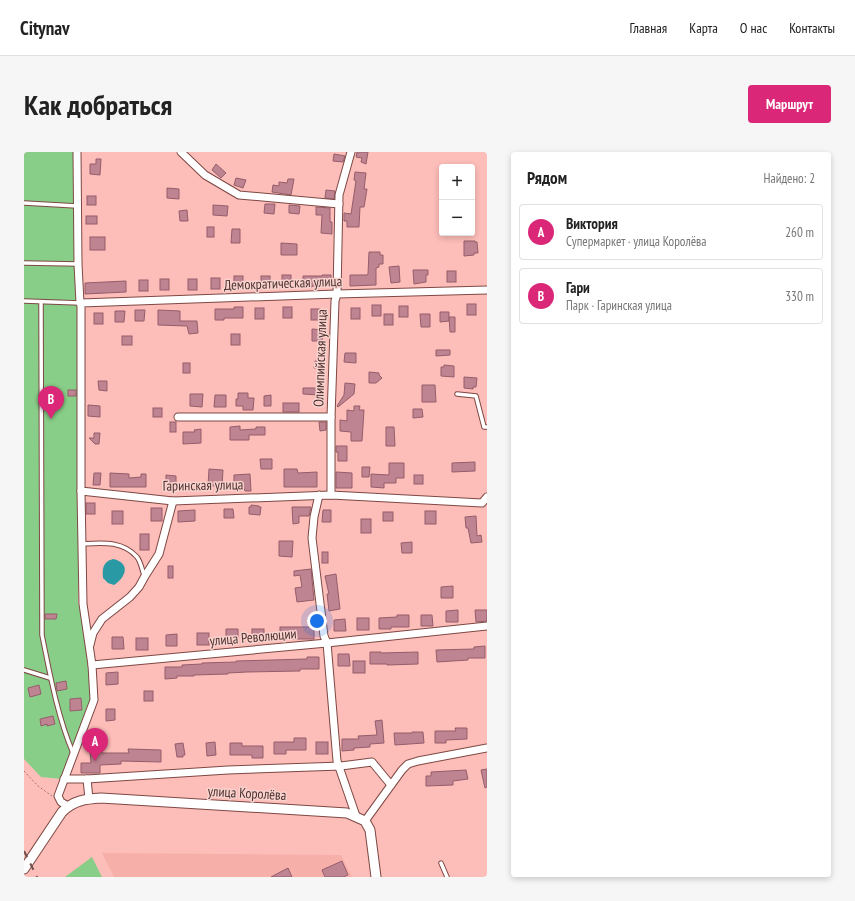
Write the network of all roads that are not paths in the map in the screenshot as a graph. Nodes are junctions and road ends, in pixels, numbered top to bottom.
1 (77, 152) edge
2 (181, 152) edge
3 (351, 152) edge
4 (24, 203) edge
5 (339, 204) junction
6 (77, 206) junction
7 (24, 263) edge
8 (78, 264) junction
9 (487, 290) edge
10 (337, 294) junction
11 (24, 301) edge
12 (41, 302) junction
13 (80, 303) junction
14 (458, 394) dead end
15 (178, 416) dead end
16 (331, 417) junction
17 (487, 427) edge
18 (80, 491) junction
19 (320, 495) junction
20 (331, 495) junction
21 (487, 497) edge
22 (174, 501) junction
23 (81, 544) junction
24 (145, 576) junction
25 (487, 626) edge
26 (327, 643) junction
27 (89, 647) junction
28 (92, 665) junction
29 (24, 670) edge
30 (50, 678) junction
31 (487, 748) edge
32 (73, 754) junction
33 (339, 766) junction
34 (64, 778) junction
35 (87, 779) junction
36 (391, 785) junction
37 (89, 799) junction
38 (68, 806) junction
39 (356, 816) junction
40 (365, 821) junction
41 (441, 863) dead end
42 (24, 869) edge
43 (376, 877) edge
44 (447, 877) edge

1 - 6 street
2 - 5 street
3 - 5 street, Олимпийская улица
4 - 6 lane
5 - 10 street, Олимпийская улица
6 - 8 street
7 - 8 lane
8 - 13 street
9 - 10 street, Демократическая улица
10 - 13 street, Демократическая улица
10 - 16 street, Олимпийская улица
11 - 12 lane
12 - 13 lane
12 - 30 lane
13 - 18 street
14 - 17 lane
15 - 16 street
16 - 20 street, Олимпийская улица
18 - 22 street, Гаринская улица
18 - 23 street
19 - 20 street, Гаринская улица
19 - 22 street, Гаринская улица
19 - 26 street
20 - 21 street, Гаринская улица
22 - 24 street
23 - 24 lane
23 - 27 street
24 - 27 street
25 - 26 street, улица Революции
26 - 28 street, улица Революции
26 - 33 street
27 - 28 street
28 - 32 street
29 - 30 lane
30 - 32 lane
31 - 36 street
32 - 34 street
33 - 35 street
33 - 36 street
33 - 39 street
34 - 35 street
34 - 38 street
35 - 37 street
36 - 40 street
37 - 38 street, улица Королёва
37 - 39 street, улица Королёва
38 - 42 street
39 - 40 street, улица Королёва
40 - 43 street
41 - 44 lane

